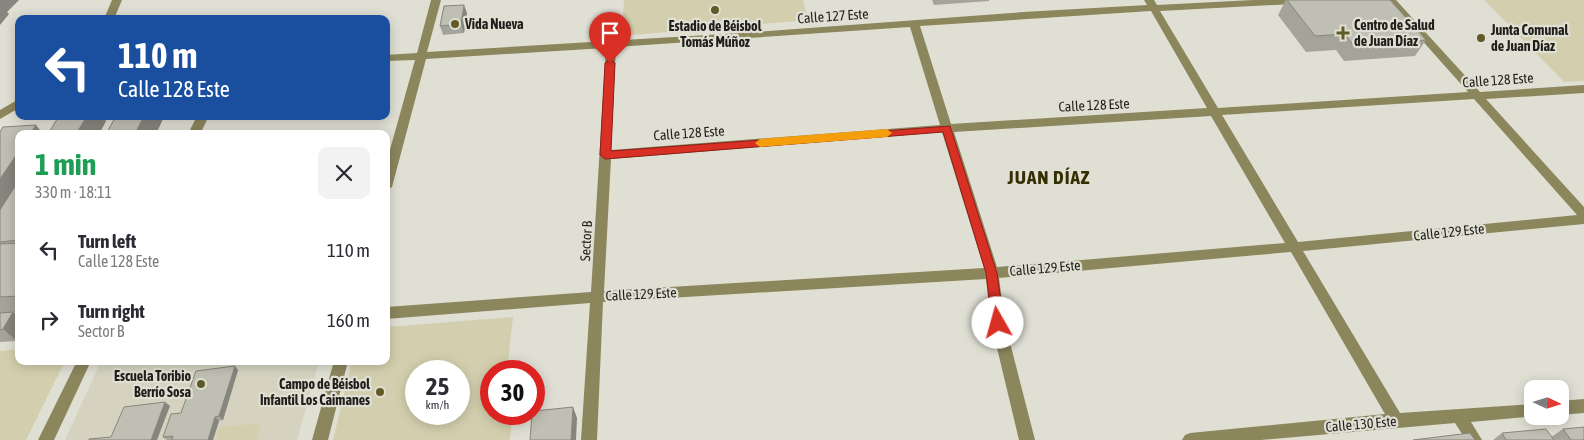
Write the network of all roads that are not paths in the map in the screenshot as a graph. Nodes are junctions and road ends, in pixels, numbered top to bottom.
1 (118, 0) edge
2 (436, 0) edge
3 (1311, 0) edge
4 (1391, 0) edge
5 (1151, 5) edge
6 (111, 15) edge
7 (914, 23) junction
8 (611, 44) junction
9 (420, 56) junction
10 (390, 58) edge
11 (1584, 89) edge
12 (1476, 96) junction
13 (15, 106) edge
14 (1214, 112) junction
15 (0, 115) edge
16 (947, 128) junction
17 (605, 155) junction
18 (390, 172) edge
19 (1584, 217) edge
20 (1293, 247) junction
21 (992, 273) junction
22 (598, 297) junction
23 (390, 313) edge
24 (82, 365) edge
25 (339, 365) edge
26 (1584, 406) edge
27 (1569, 407) edge
28 (1524, 412) edge
29 (1460, 417) junction
30 (1396, 420) junction
31 (46, 440) edge
32 (320, 440) edge
33 (589, 440) edge
34 (1027, 440) edge
35 (1190, 440) edge
36 (1474, 440) edge

1 - 6 street
2 - 9 street
3 - 5 street, Calle 127 Este
4 - 12 street
5 - 7 street, Calle 127 Este
5 - 14 street
7 - 8 street, Calle 127 Este
7 - 16 street
8 - 9 street, Calle 127 Este
8 - 17 street, Sector B
9 - 10 street, Calle 127 Este
9 - 18 street
11 - 12 street, Calle 128 Este
12 - 14 street, Calle 128 Este
12 - 19 street
13 - 15 street
14 - 16 street, Calle 128 Este
14 - 20 street
16 - 17 street, Calle 128 Este
16 - 21 street
17 - 22 street, Sector B
19 - 20 street, Calle 129 Este
20 - 21 street, Calle 129 Este
20 - 30 street
21 - 22 street, Calle 129 Este
21 - 34 street
22 - 23 street, Calle 129 Este
22 - 33 street, Sector B
24 - 31 street
25 - 32 street
26 - 27 street
28 - 29 street, Calle 130 Este
29 - 30 street, Calle 130 Este
29 - 36 street
30 - 35 street, Calle 130 Este

